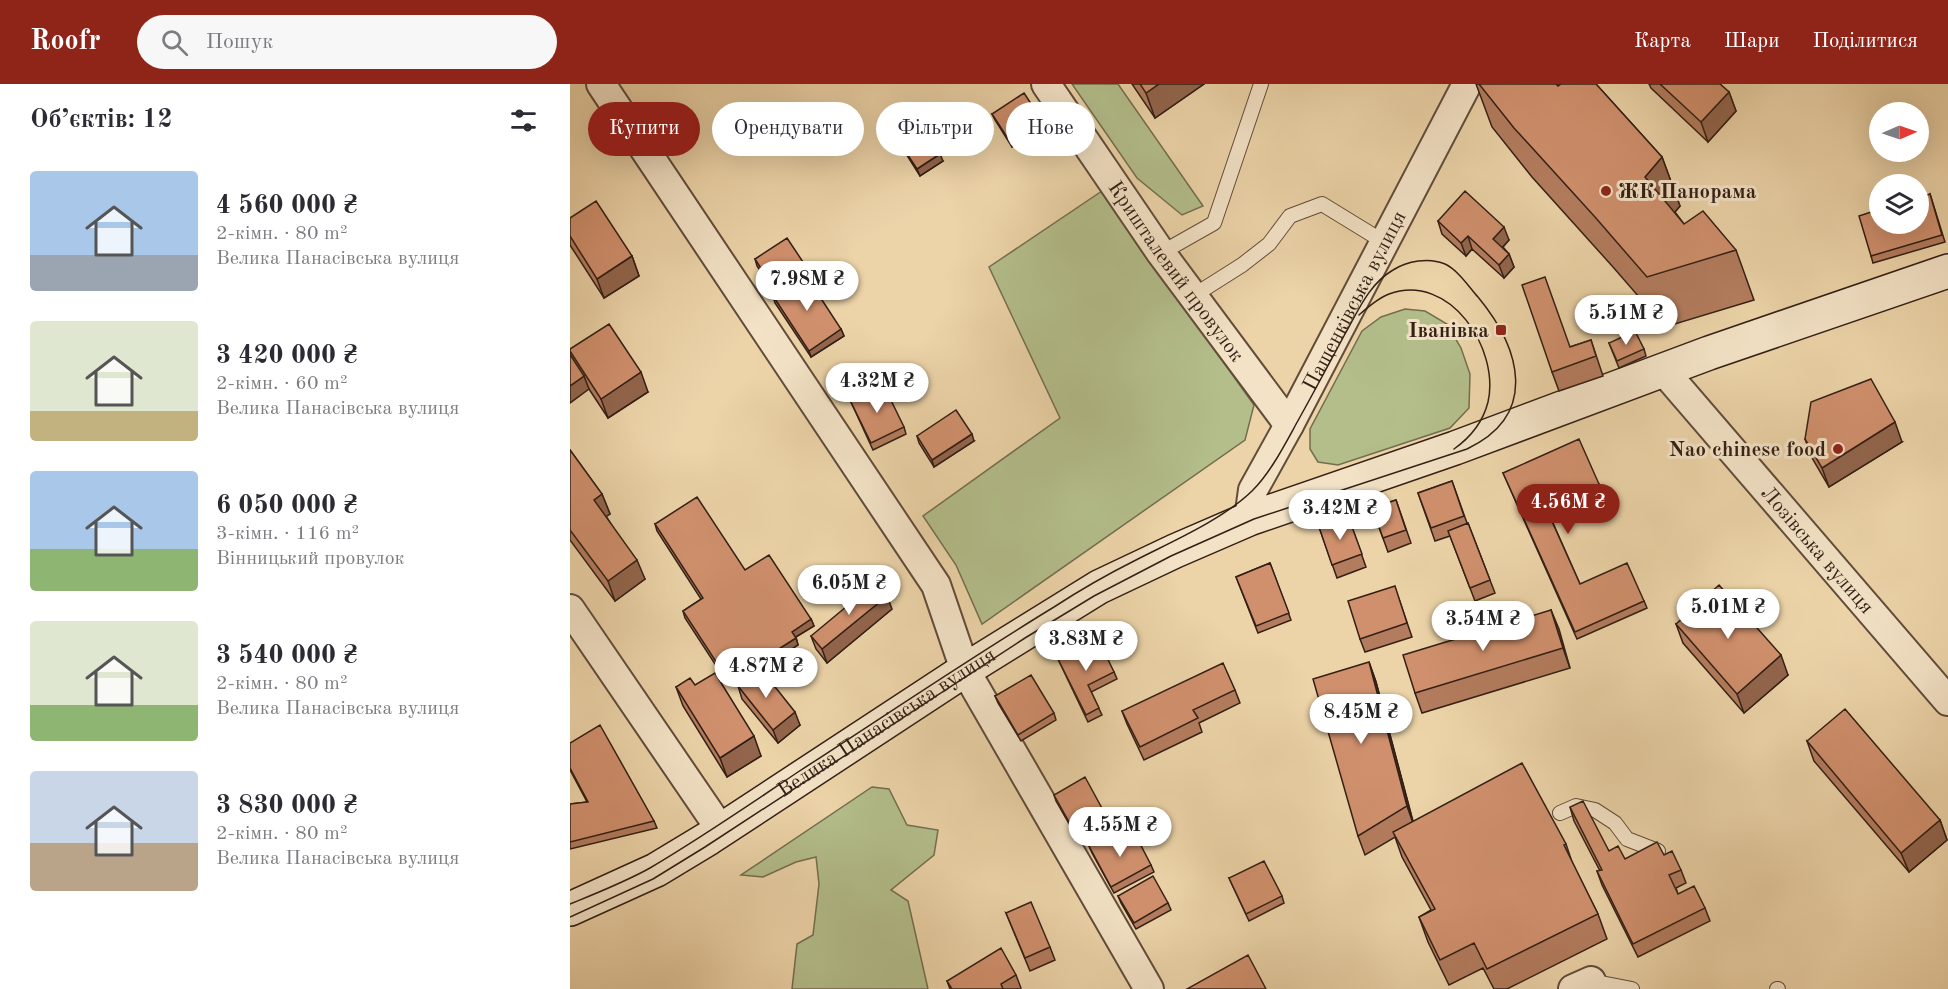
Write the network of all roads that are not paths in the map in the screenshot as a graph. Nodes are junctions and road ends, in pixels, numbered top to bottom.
1 (601, 84) edge
2 (1046, 84) edge
3 (1261, 84) edge
4 (1467, 84) edge
5 (1384, 242) junction
6 (1161, 253) junction
7 (1948, 271) edge
8 (1193, 296) junction
9 (1663, 370) junction
10 (1289, 425) junction
11 (1249, 519) junction
12 (570, 609) edge
13 (965, 670) junction
14 (1948, 701) edge
15 (1560, 813) dead end
16 (721, 830) junction
17 (1658, 850) edge
18 (570, 909) edge
19 (1582, 985) edge
20 (1149, 989) edge
21 (1632, 989) edge

1 - 13 street
2 - 6 street, Кришталевий провулок
3 - 6 lane
4 - 5 street, Пащенківська вулиця
5 - 8 lane
5 - 10 street, Пащенківська вулиця
6 - 8 street, Кришталевий провулок
7 - 9 street, Велика Панасівська вулиця
8 - 10 street, Кришталевий провулок
9 - 11 street, Велика Панасівська вулиця
9 - 14 street, Лозівська вулиця
10 - 11 street, Пащенківська вулиця
11 - 13 street, Велика Панасівська вулиця
12 - 16 street
13 - 16 street, Велика Панасівська вулиця
13 - 20 street
15 - 17 lane
16 - 18 street, Велика Панасівська вулиця
19 - 21 lane

